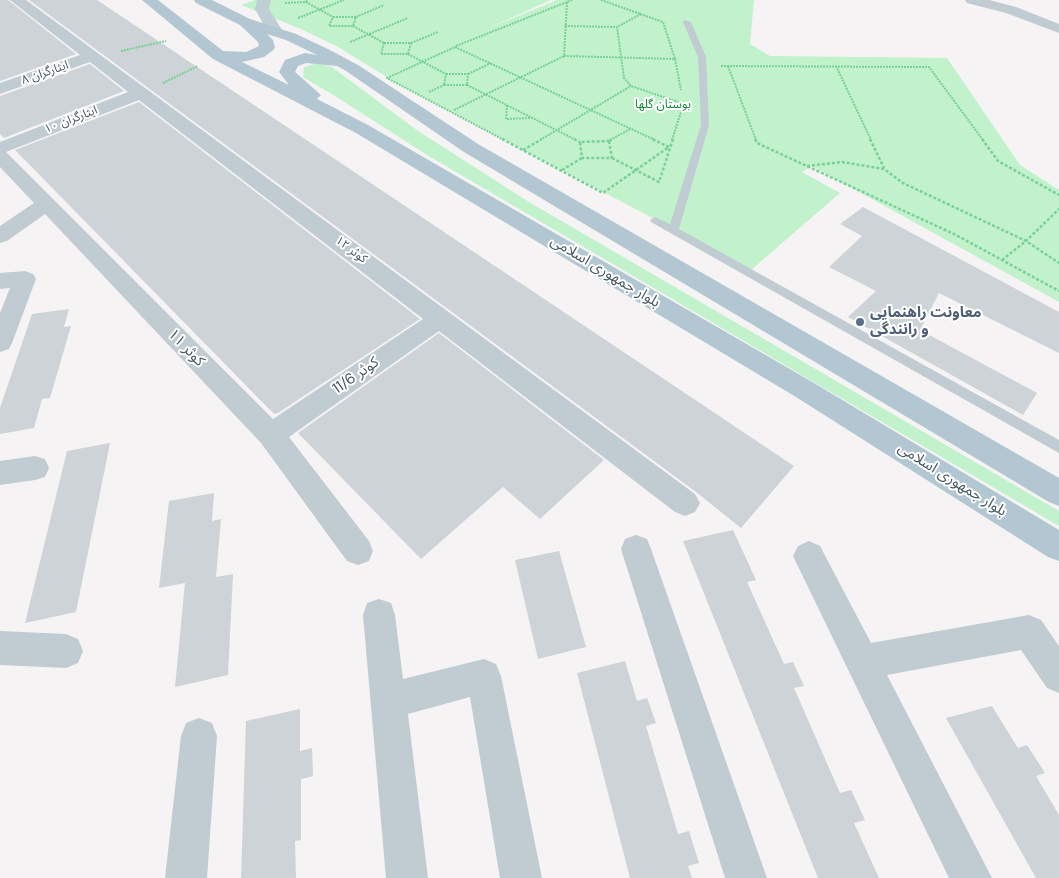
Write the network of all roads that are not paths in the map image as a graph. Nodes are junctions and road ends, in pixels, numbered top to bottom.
1 (17, 0) edge
2 (149, 0) edge
3 (201, 0) edge
4 (264, 0) edge
5 (972, 0) edge
6 (245, 22) junction
7 (688, 22) dead end
8 (1059, 29) edge
9 (277, 32) junction
10 (219, 56) junction
11 (90, 57) junction
12 (352, 68) junction
13 (0, 89) edge
14 (142, 92) junction
15 (362, 129) junction
16 (0, 148) edge
17 (0, 156) edge
18 (46, 204) junction
19 (655, 220) dead end
20 (674, 230) junction
21 (0, 236) edge
22 (0, 281) edge
23 (441, 318) junction
24 (0, 344) edge
25 (271, 435) junction
26 (1059, 447) edge
27 (35, 468) dead end
28 (0, 473) edge
29 (1059, 493) edge
30 (685, 503) dead end
31 (1059, 547) edge
32 (636, 549) dead end
33 (358, 551) dead end
34 (809, 556) dead end
35 (379, 615) dead end
36 (0, 648) edge
37 (66, 651) dead end
38 (862, 662) junction
39 (1059, 676) edge
40 (388, 701) junction
41 (199, 736) dead end
42 (186, 878) edge
43 (407, 878) edge
44 (520, 878) edge
45 (746, 878) edge
46 (971, 878) edge

1 - 11 street, کوثر ۱۲
2 - 10 main road, بلوار جمهوری اسلامی
3 - 6 main road
4 - 9 street
5 - 8 street
6 - 9 main road
6 - 10 main road
7 - 20 lane
9 - 12 main road
10 - 15 main road, بلوار جمهوری اسلامی
11 - 13 street, ایثارگران ۸
11 - 14 street, کوثر ۱۲
12 - 15 main road
12 - 29 main road
14 - 16 street, ایثارگران ۱۰
14 - 23 street, کوثر ۱۲
15 - 31 main road, بلوار جمهوری اسلامی
17 - 18 street, کوثر ۱۱
18 - 21 street
18 - 25 street, کوثر ۱۱
19 - 20 lane
20 - 26 lane
22 - 24 street
23 - 25 street, کوثر 11/6
23 - 30 street, کوثر ۱۲
25 - 33 street, کوثر ۱۱
27 - 28 street
32 - 45 street
34 - 38 street
35 - 40 street
36 - 37 street
38 - 39 street
38 - 46 street
40 - 43 street
40 - 44 street
41 - 42 street

